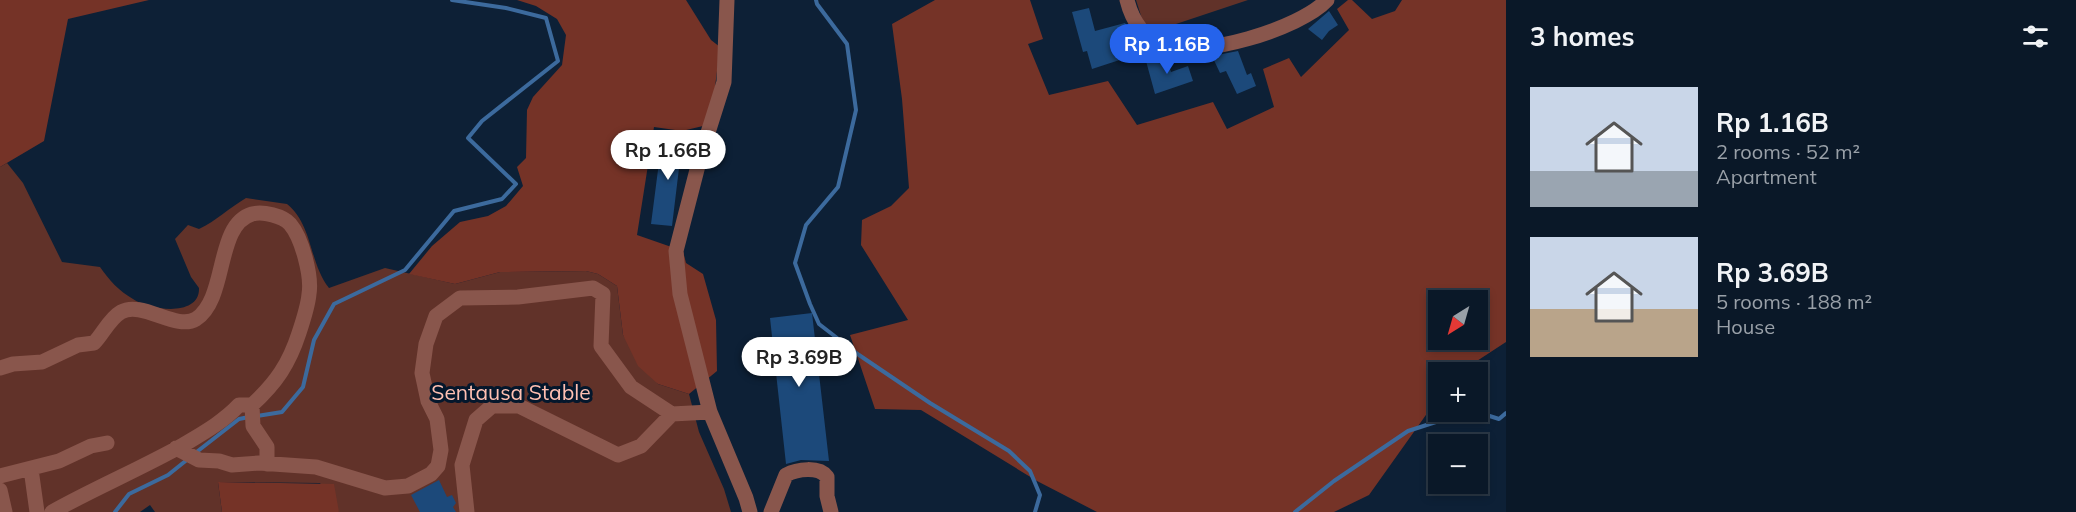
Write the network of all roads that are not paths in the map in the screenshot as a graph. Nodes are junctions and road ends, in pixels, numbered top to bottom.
1 (727, 0) edge
2 (1127, 0) edge
3 (1327, 0) edge
4 (0, 368) edge
5 (710, 412) junction
6 (253, 413) junction
7 (672, 414) junction
8 (107, 443) dead end
9 (179, 450) junction
10 (267, 464) junction
11 (31, 468) junction
12 (0, 476) edge
13 (0, 490) edge
14 (5, 512) edge
15 (37, 512) edge
16 (52, 512) edge
17 (467, 512) edge
18 (750, 512) edge
19 (771, 512) edge
20 (831, 512) edge

1 - 5 street
2 - 3 street
4 - 6 street
5 - 7 street
5 - 18 street
6 - 9 street
6 - 10 street
7 - 10 street
7 - 17 street
8 - 11 street
9 - 10 street
9 - 16 street
11 - 12 street
11 - 15 street
13 - 14 street
19 - 20 street

